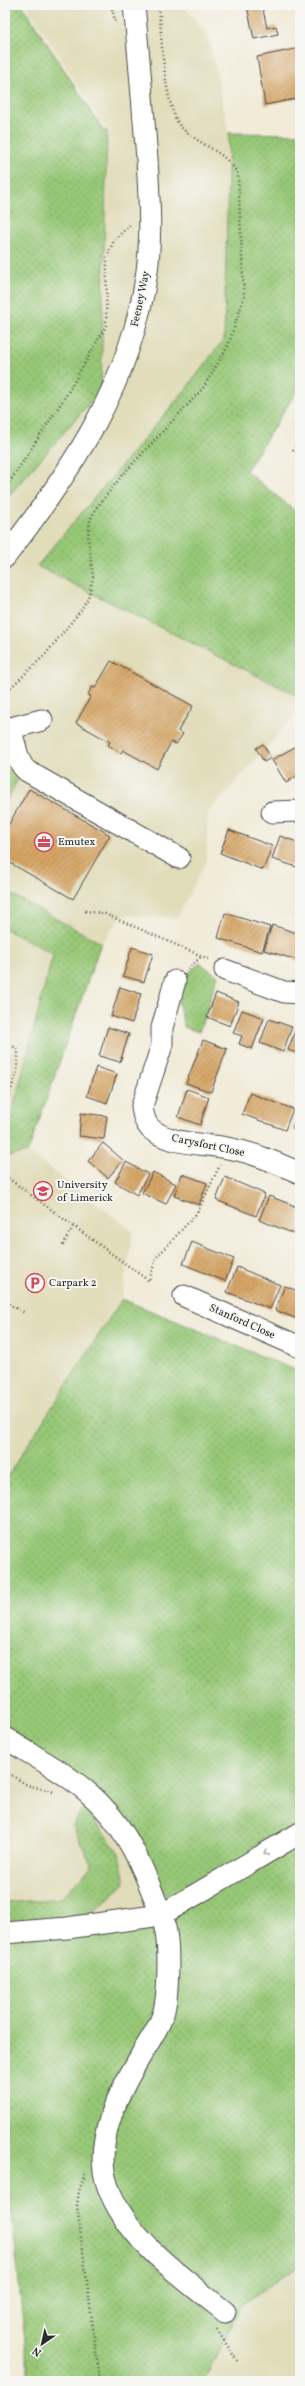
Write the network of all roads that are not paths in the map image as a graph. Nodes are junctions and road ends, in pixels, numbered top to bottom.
1 (134, 5) edge
2 (5, 557) edge
3 (42, 720) dead end
4 (6, 728) edge
5 (300, 811) edge
6 (272, 812) dead end
7 (179, 858) dead end
8 (219, 965) road end
9 (175, 981) dead end
10 (300, 993) edge
11 (300, 1173) edge
12 (184, 1296) dead end
13 (300, 1347) edge
14 (5, 1738) edge
15 (300, 1833) edge
16 (161, 1915) junction
17 (5, 1933) edge
18 (225, 2312) dead end

1 - 2 street, Feeney Way
3 - 4 street
4 - 7 street
5 - 6 street
8 - 10 street
9 - 11 street, Carysfort Close
12 - 13 street, Stanford Close
14 - 16 street
15 -> 16 street
16 - 17 street
16 - 18 street

